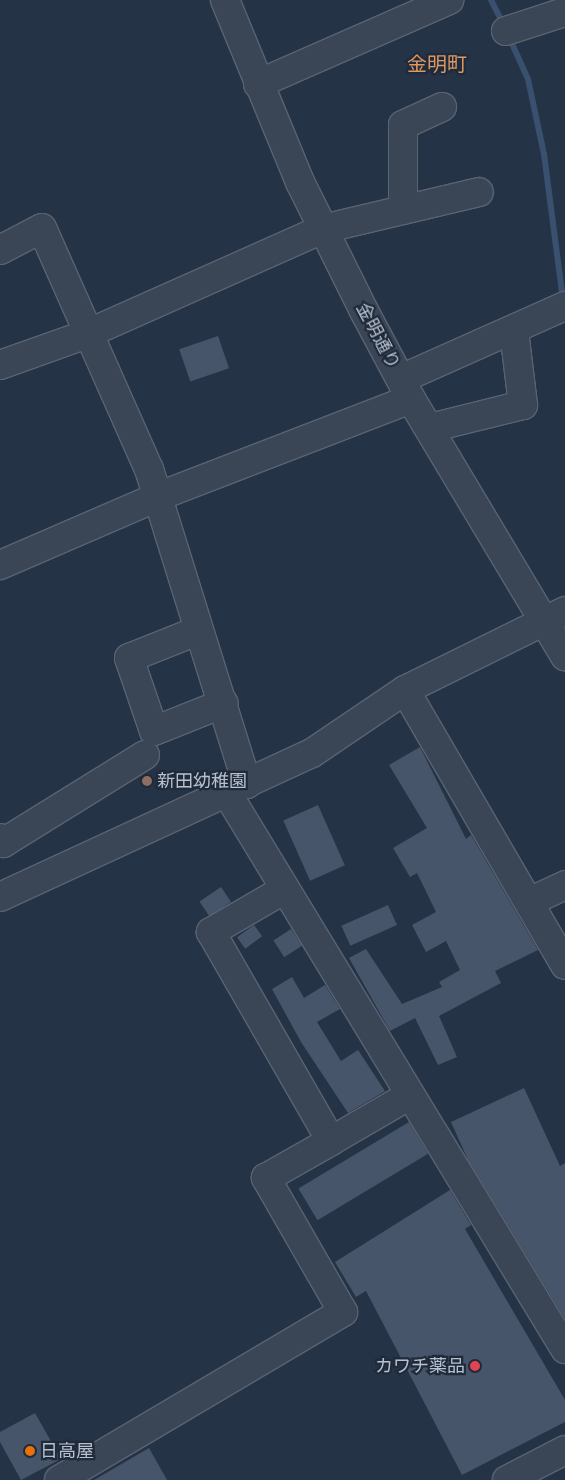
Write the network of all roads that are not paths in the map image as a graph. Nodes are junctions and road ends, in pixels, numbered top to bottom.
1 (225, 0) edge
2 (449, 0) edge
3 (565, 12) edge
4 (506, 31) dead end
5 (258, 84) junction
6 (442, 107) dead end
7 (479, 192) dead end
8 (403, 210) junction
9 (323, 229) junction
10 (0, 250) edge
11 (565, 306) edge
12 (514, 331) junction
13 (87, 334) junction
14 (0, 365) edge
15 (406, 389) junction
16 (430, 428) junction
17 (157, 497) junction
18 (0, 565) edge
19 (555, 616) edge
20 (197, 631) junction
21 (565, 656) edge
22 (406, 690) junction
23 (224, 703) junction
24 (144, 755) dead end
25 (237, 788) junction
26 (0, 838) edge
27 (565, 885) edge
28 (285, 889) junction
29 (0, 897) edge
30 (529, 902) junction
31 (565, 965) edge
32 (410, 1095) junction
33 (331, 1141) junction
34 (565, 1349) edge
35 (565, 1450) edge
36 (59, 1480) edge
37 (507, 1480) edge

1 - 5 street, 金明通り
2 - 5 street
3 - 4 street
5 - 9 street, 金明通り
6 - 8 street
7 - 8 street
8 - 9 street
9 - 13 street
9 - 15 street, 金明通り
10 - 13 street
11 - 12 street
12 - 15 street
12 - 16 street
13 - 14 street
13 - 17 street
15 - 16 street, 金明通り
15 - 17 street
16 - 19 street, 金明通り
17 - 18 street
17 - 20 street
19 - 21 street, 金明通り
19 - 22 street
20 - 23 street
20 - 23 street
22 - 25 street
22 - 30 street
23 - 25 street
24 - 26 street
25 - 28 street
25 - 29 street
27 - 30 street
28 - 32 street
28 - 33 street
30 - 31 street
32 - 33 street
32 - 34 street
33 - 36 street
35 - 37 street

